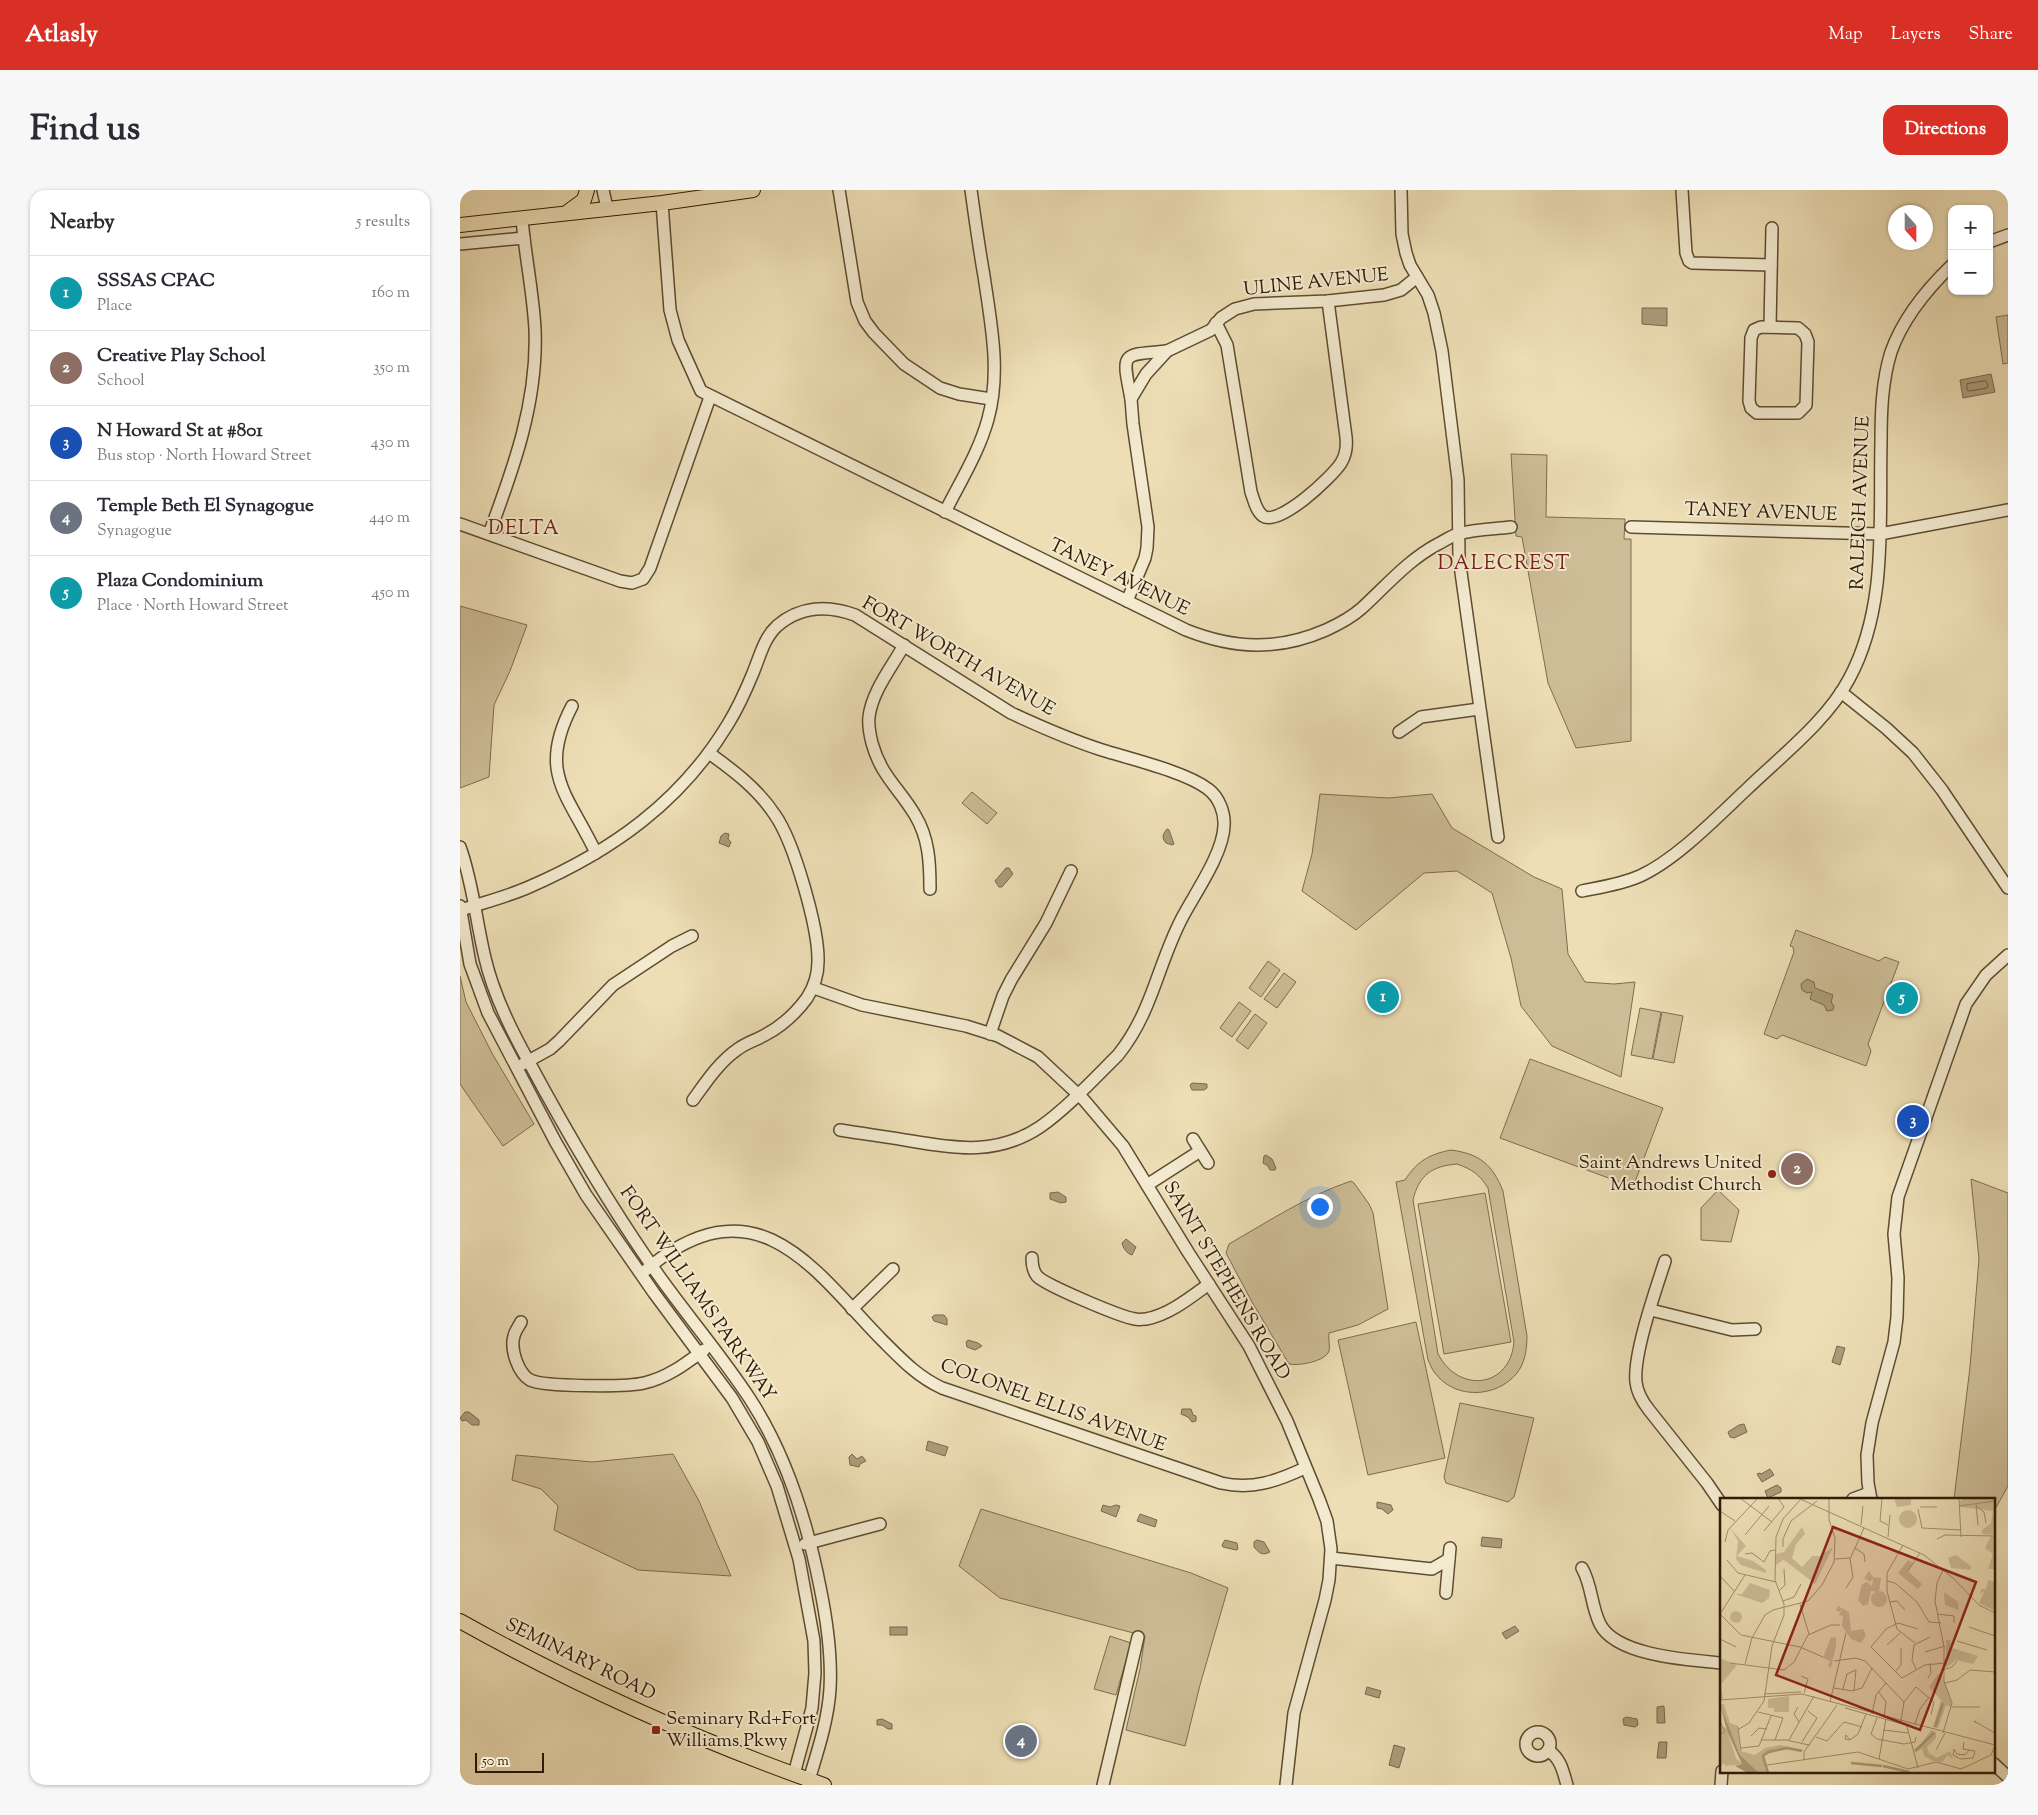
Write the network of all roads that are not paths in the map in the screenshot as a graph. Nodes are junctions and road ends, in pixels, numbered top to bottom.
1 (587, 190) edge
2 (603, 190) edge
3 (753, 190) edge
4 (839, 190) edge
5 (971, 190) edge
6 (1401, 190) edge
7 (1682, 190) edge
8 (662, 203) junction
9 (607, 208) junction
10 (567, 213) junction
11 (522, 219) junction
12 (460, 225) edge
13 (1772, 228) dead end
14 (2008, 235) edge
15 (524, 238) junction
16 (1993, 241) edge
17 (460, 244) edge
18 (1771, 265) junction
19 (1948, 269) edge
20 (1417, 277) junction
21 (1328, 301) junction
22 (1216, 323) junction
23 (1770, 327) junction
24 (1167, 351) junction
25 (710, 397) junction
26 (991, 399) junction
27 (1131, 399) junction
28 (2008, 510) edge
29 (945, 512) junction
30 (460, 524) edge
31 (1511, 527) dead end
32 (1631, 527) dead end
33 (489, 534) junction
34 (1458, 534) junction
35 (1880, 534) junction
36 (1127, 601) junction
37 (904, 645) junction
38 (1840, 692) junction
39 (572, 706) dead end
40 (1479, 709) junction
41 (1399, 732) dead end
42 (709, 753) junction
43 (1498, 837) dead end
44 (460, 847) edge
45 (596, 853) junction
46 (1072, 871) dead end
47 (2008, 888) edge
48 (930, 889) dead end
49 (1582, 891) dead end
50 (475, 905) junction
51 (460, 908) edge
52 (692, 936) dead end
53 (2008, 956) edge
54 (814, 988) junction
55 (990, 1034) junction
56 (528, 1061) junction
57 (517, 1067) junction
58 (1078, 1093) junction
59 (693, 1100) dead end
60 (840, 1130) dead end
61 (1193, 1139) dead end
62 (1200, 1151) junction
63 (1208, 1163) dead end
64 (1148, 1185) junction
65 (1032, 1258) dead end
66 (1665, 1260) dead end
67 (652, 1266) junction
68 (893, 1269) dead end
69 (641, 1274) junction
70 (1209, 1284) junction
71 (852, 1309) junction
72 (1650, 1310) junction
73 (521, 1322) dead end
74 (1755, 1329) dead end
75 (710, 1346) junction
76 (698, 1355) junction
77 (1305, 1468) junction
78 (1870, 1496) edge
79 (1720, 1502) edge
80 (880, 1524) dead end
81 (810, 1542) junction
82 (796, 1546) junction
83 (1331, 1558) junction
84 (1582, 1568) dead end
85 (1432, 1569) junction
86 (460, 1621) edge
87 (1138, 1637) dead end
88 (1720, 1663) edge
89 (1548, 1750) dead end
90 (1996, 1766) edge
91 (1722, 1772) edge
92 (794, 1774) junction
93 (2008, 1776) edge
94 (809, 1780) junction
95 (824, 1785) edge
96 (1102, 1785) edge
97 (1286, 1785) edge
98 (1567, 1785) edge
99 (1721, 1785) edge

1 - 10 main road
2 - 9 street
3 - 8 main road
4 - 26 street
5 - 26 street
6 - 20 street
7 - 18 street
8 - 9 main road
8 - 25 street
9 - 10 main road
10 - 11 main road
11 - 12 main road
11 - 15 street
13 - 18 street
14 - 16 street
15 - 17 street
15 - 33 street
18 - 23 street
19 - 35 street, RALEIGH AVENUE
20 - 21 street, ULINE AVENUE
20 - 34 street
21 - 22 street, ULINE AVENUE
21 - 22 street
22 - 24 street, ULINE AVENUE
23 - 23 street
24 - 27 street, ULINE AVENUE
24 - 27 street
25 - 29 street, TANEY AVENUE
25 - 33 street
26 - 29 street
27 - 36 street
28 - 35 street, TANEY AVENUE
29 - 36 street, TANEY AVENUE
30 - 33 street
31 - 34 street, TANEY AVENUE
32 - 35 street, TANEY AVENUE
34 - 36 street, TANEY AVENUE
34 - 40 street
35 - 38 street, RALEIGH AVENUE
37 - 42 street, FORT WORTH AVENUE
37 - 48 street
37 - 58 street, FORT WORTH AVENUE
38 - 47 street
38 - 49 street, RALEIGH AVENUE
39 - 45 street
40 - 41 street
40 - 43 street
42 - 45 street, FORT WORTH AVENUE
42 - 54 street
44 - 50 street, FORT WILLIAMS PARKWAY
45 - 50 street, FORT WORTH AVENUE
46 - 55 street
50 - 51 street, FORT WORTH AVENUE
50 - 56 street, FORT WILLIAMS PARKWAY
51 - 57 street, FORT WILLIAMS PARKWAY
52 - 56 street
53 - 78 street
54 - 55 street, SAINT STEPHENS ROAD
54 - 59 street
55 - 58 street, SAINT STEPHENS ROAD
56 - 57 street
56 - 67 street, FORT WILLIAMS PARKWAY
57 - 69 street, FORT WILLIAMS PARKWAY
58 - 60 street, FORT WORTH AVENUE
58 - 64 street, SAINT STEPHENS ROAD
61 - 62 street
62 - 63 street
62 - 64 street
64 - 70 street, SAINT STEPHENS ROAD
65 - 70 street
66 - 72 street
67 - 69 street, COLONEL ELLIS AVENUE
67 - 71 street, COLONEL ELLIS AVENUE
67 - 75 street, FORT WILLIAMS PARKWAY
68 - 71 street
69 - 76 street, FORT WILLIAMS PARKWAY
70 - 77 street, SAINT STEPHENS ROAD
71 - 77 street, COLONEL ELLIS AVENUE
72 - 74 street
72 - 79 street
73 - 76 street
75 - 76 street
75 - 81 street, FORT WILLIAMS PARKWAY
76 - 82 street, FORT WILLIAMS PARKWAY
77 - 83 street, SAINT STEPHENS ROAD
80 - 81 street
81 - 82 street
81 - 94 street, FORT WILLIAMS PARKWAY
82 - 92 street, FORT WILLIAMS PARKWAY
83 - 85 street
83 - 97 street, SAINT STEPHENS ROAD
84 - 88 street
85 - 85 street
86 - 92 main road, SEMINARY ROAD
87 - 96 street
89 - 98 street
90 - 93 street
91 - 99 street
92 - 94 main road, SEMINARY ROAD
94 - 95 main road, SEMINARY ROAD

